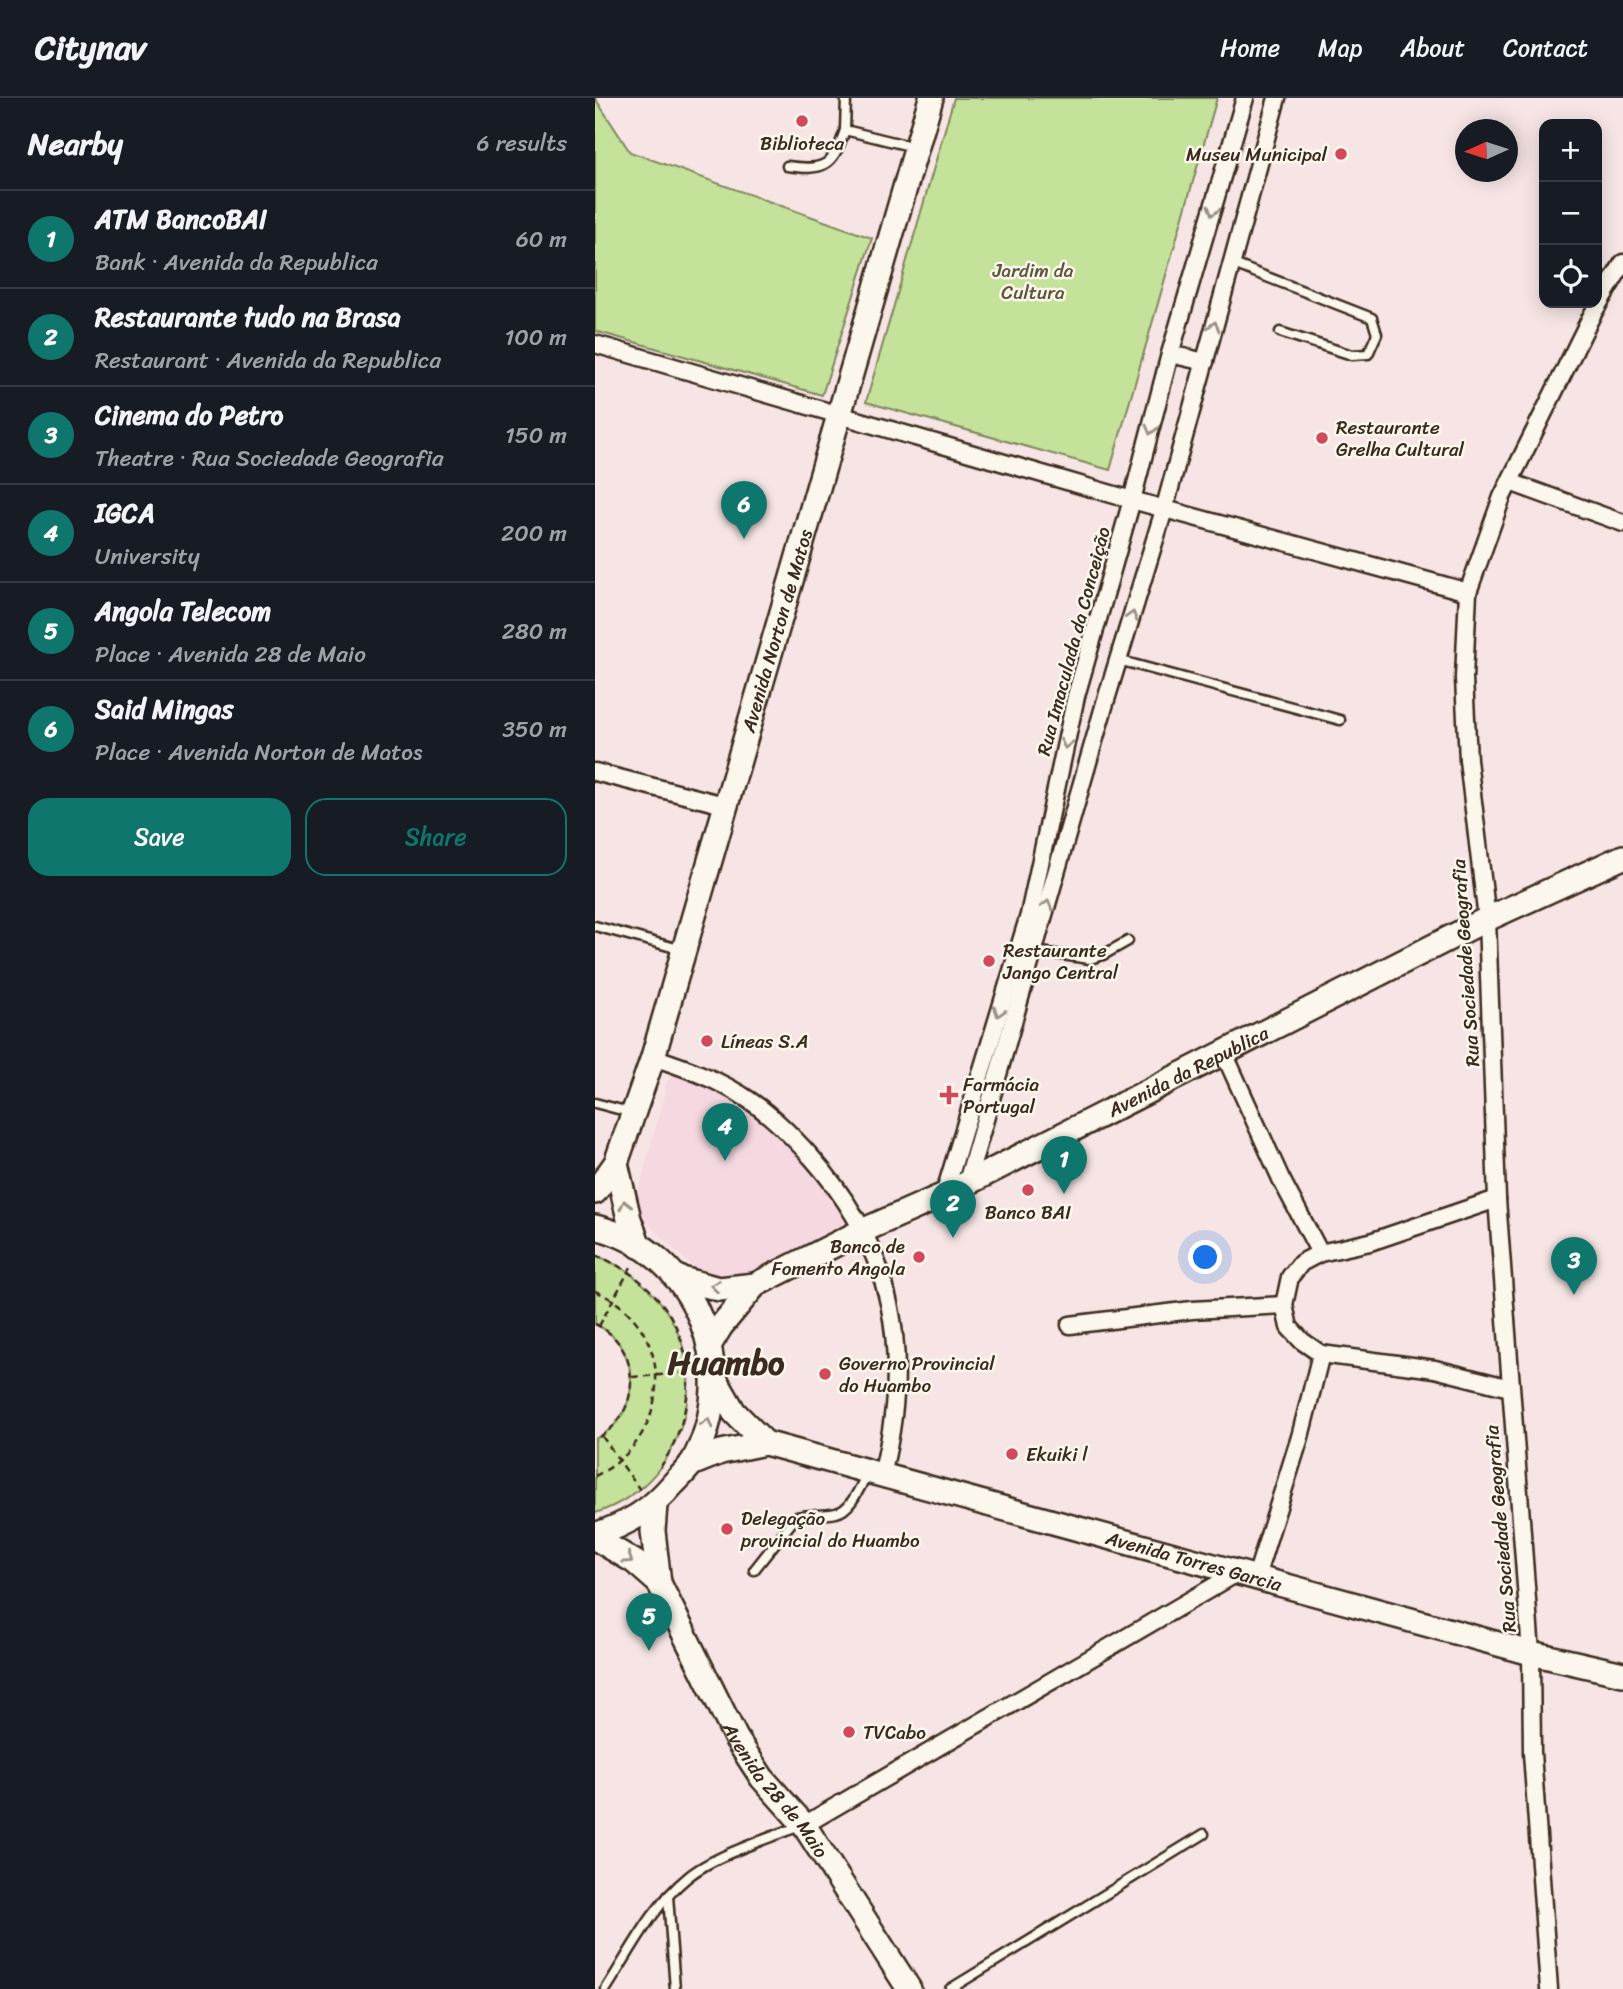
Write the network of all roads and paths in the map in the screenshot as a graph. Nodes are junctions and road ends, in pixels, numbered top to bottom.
1 (846, 98) edge
2 (931, 98) edge
3 (1245, 98) edge
4 (1277, 98) edge
5 (845, 130) junction
6 (917, 148) junction
7 (787, 166) dead end
8 (1226, 166) junction
9 (1256, 174) junction
10 (1231, 262) junction
11 (1623, 263) edge
12 (1280, 332) dead end
13 (595, 344) edge
14 (1170, 354) junction
15 (1205, 362) junction
16 (838, 415) junction
17 (1510, 481) junction
18 (1132, 500) junction
19 (1164, 510) junction
20 (1623, 523) edge
21 (1468, 592) junction
22 (1118, 660) junction
23 (1076, 696) junction
24 (1105, 703) junction
25 (1340, 720) dead end
26 (595, 772) edge
27 (725, 805) junction
28 (1623, 857) edge
29 (1487, 919) junction
30 (595, 926) edge
31 (1128, 941) dead end
32 (683, 950) junction
33 (1034, 951) junction
34 (1224, 1053) junction
35 (653, 1056) junction
36 (595, 1103) edge
37 (633, 1113) junction
38 (616, 1163) junction
39 (967, 1182) junction
40 (595, 1192) edge
41 (944, 1195) junction
42 (1497, 1199) junction
43 (595, 1227) edge
44 (864, 1230) junction
45 (639, 1245) junction
46 (1321, 1254) junction
47 (595, 1255) edge
48 (630, 1272) junction
49 (675, 1277) junction
50 (755, 1285) junction
51 (595, 1291) edge
52 (614, 1301) junction
53 (1284, 1306) junction
54 (597, 1325) edge
55 (1070, 1325) dead end
56 (710, 1344) junction
57 (1321, 1354) junction
58 (688, 1373) junction
59 (656, 1375) junction
60 (632, 1377) junction
61 (714, 1377) junction
62 (1510, 1388) junction
63 (602, 1436) junction
64 (595, 1439) edge
65 (765, 1443) junction
66 (620, 1461) junction
67 (691, 1464) junction
68 (658, 1471) dead end
69 (875, 1474) junction
70 (595, 1476) edge
71 (631, 1495) dead end
72 (647, 1497) junction
73 (595, 1537) edge
74 (754, 1570) dead end
75 (1247, 1575) junction
76 (659, 1583) junction
77 (1531, 1653) junction
78 (1623, 1675) edge
79 (804, 1825) junction
80 (1204, 1834) dead end
81 (668, 1896) junction
82 (606, 1989) edge
83 (675, 1989) edge
84 (909, 1989) edge
85 (950, 1989) edge
86 (1549, 1989) edge

1 - 5 lane
2 - 6 main road, Avenida Norton de Matos
3 - 8 street, Rua Imaculada da Conceição
4 - 9 street
5 - 6 lane
5 - 7 lane
6 - 16 main road, Avenida Norton de Matos
8 - 9 street
8 -> 14 street, Rua Imaculada da Conceição
9 - 10 street
10 - 12 lane
15 -> 10 street
11 - 17 street, Rua Sociedade Geografia
13 - 16 street
14 - 15 street
14 -> 18 street, Rua Imaculada da Conceição
15 - 19 street
16 - 18 street
16 - 27 main road, Avenida Norton de Matos
17 - 20 street
17 - 21 street, Rua Sociedade Geografia
18 - 19 street
18 - 23 street, Rua Imaculada da Conceição
19 - 21 street
22 -> 19 street
21 - 29 street, Rua Sociedade Geografia
22 - 24 street
22 - 25 lane
23 - 24 street
23 -> 41 street, Rua Imaculada da Conceição
33 -> 24 street
26 - 27 street
27 - 32 main road, Avenida Norton de Matos
28 - 29 main road, Avenida da Republica
29 - 34 main road, Avenida da Republica
29 - 42 street, Rua Sociedade Geografia
30 - 32 lane
31 - 33 lane
32 - 35 main road, Avenida Norton de Matos
33 - 39 street
34 - 39 main road, Avenida da Republica
34 - 46 street
35 - 37 main road, Avenida Norton de Matos
35 - 44 street
36 - 37 lane
37 - 38 main road, Avenida Norton de Matos
38 - 40 main road
45 -> 38 main road
39 - 41 main road, Avenida da Republica
41 - 44 main road, Avenida da Republica
42 - 46 street
42 - 62 street, Rua Sociedade Geografia
43 - 45 main road
44 - 50 main road, Avenida da Republica
44 - 69 street
45 - 48 path
45 - 49 main road
46 - 53 street
47 - 48 path
48 - 52 path
48 - 58 path
50 -> 49 main road
49 - 56 main road
50 - 56 main road
51 - 52 path
52 - 54 path
52 - 59 path
53 - 55 street
53 - 57 street
54 - 60 path
56 - 61 main road
57 - 62 street
57 - 75 street
58 - 59 path
58 - 68 path
59 - 60 path
59 - 66 path
60 - 63 path
61 - 65 main road
67 -> 61 main road
62 - 77 street, Rua Sociedade Geografia
63 - 64 path
63 - 66 path
65 - 67 main road
65 - 69 main road, Avenida Torres Garcia
66 - 70 path
66 - 72 path
67 - 72 main road
69 - 74 lane
69 - 75 main road, Avenida Torres Garcia
71 - 72 path
72 - 73 main road
72 - 76 main road
73 -> 76 main road
75 - 77 main road, Avenida Torres Garcia
75 - 79 street
76 - 79 main road, Avenida 28 de Maio
77 - 78 main road, Avenida Torres Garcia
77 - 86 street, Rua Sociedade Geografia
79 - 81 lane
79 - 84 main road, Avenida 28 de Maio
80 - 85 lane
81 - 82 lane
81 - 83 lane

